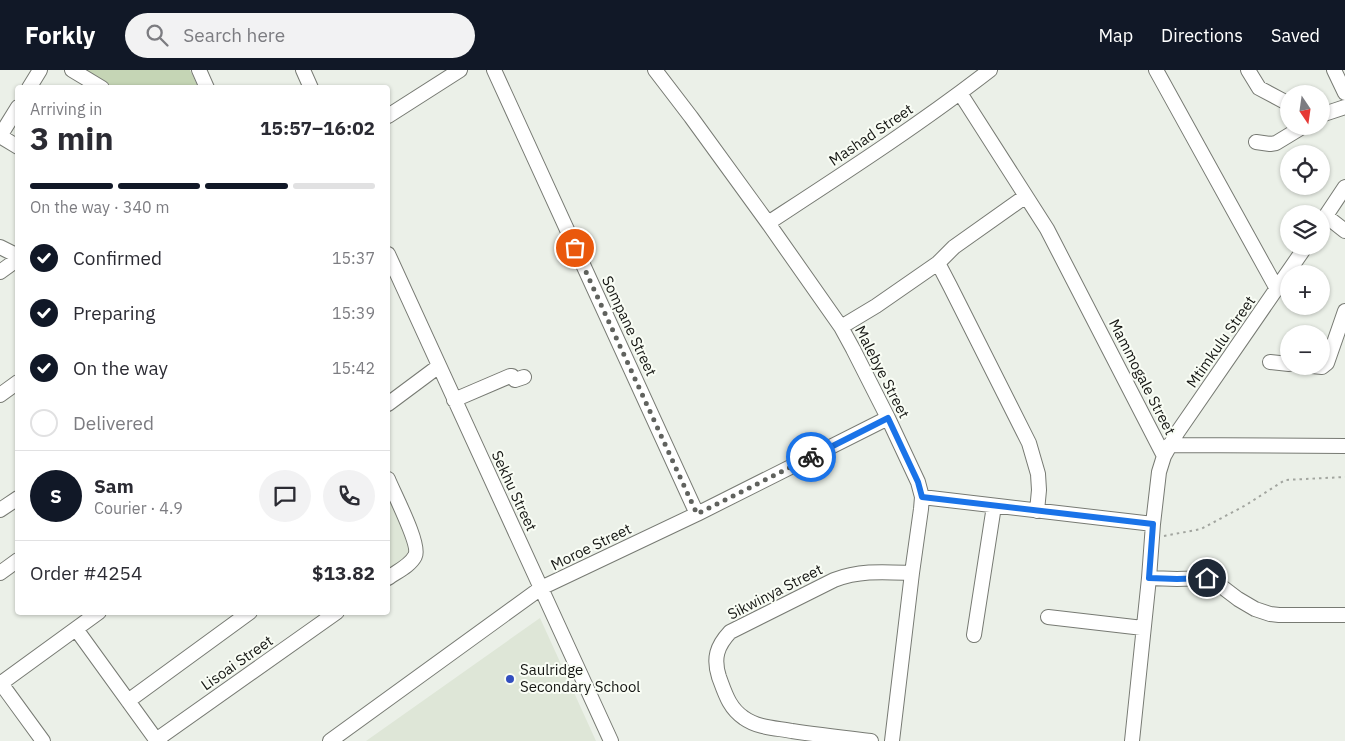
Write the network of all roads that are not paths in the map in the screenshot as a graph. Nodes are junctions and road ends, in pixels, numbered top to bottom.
1 (40, 70) edge
2 (72, 70) edge
3 (199, 70) edge
4 (303, 70) edge
5 (460, 70) edge
6 (494, 70) edge
7 (655, 70) edge
8 (990, 70) edge
9 (1156, 70) edge
10 (1248, 70) edge
11 (1334, 70) edge
12 (31, 85) edge
13 (97, 85) edge
14 (206, 85) edge
15 (310, 85) edge
16 (960, 93) junction
17 (1345, 93) edge
18 (1280, 99) edge
19 (1345, 107) edge
20 (15, 112) edge
21 (1330, 112) edge
22 (390, 115) edge
23 (1289, 135) edge
24 (0, 136) edge
25 (1256, 142) dead end
26 (15, 145) edge
27 (1345, 187) edge
28 (1026, 196) junction
29 (1330, 210) edge
30 (768, 223) junction
31 (1330, 224) edge
32 (1345, 231) edge
33 (0, 247) edge
34 (1300, 255) edge
35 (15, 256) edge
36 (390, 258) edge
37 (15, 260) edge
38 (938, 263) junction
39 (0, 272) edge
40 (1277, 289) junction
41 (1345, 311) edge
42 (841, 327) junction
43 (1330, 354) edge
44 (1270, 362) dead end
45 (1280, 363) edge
46 (439, 366) junction
47 (524, 377) dead end
48 (15, 384) edge
49 (0, 395) edge
50 (454, 400) junction
51 (390, 403) edge
52 (888, 418) junction
53 (1345, 446) edge
54 (1167, 450) junction
55 (390, 484) edge
56 (922, 497) junction
57 (15, 500) edge
58 (994, 506) junction
59 (0, 510) edge
60 (1037, 511) junction
61 (697, 514) junction
62 (1152, 531) junction
63 (15, 562) edge
64 (0, 572) edge
65 (912, 573) junction
66 (390, 577) edge
67 (1149, 578) junction
68 (542, 588) junction
69 (95, 615) edge
70 (246, 615) edge
71 (1345, 615) edge
72 (1048, 617) dead end
73 (318, 618) edge
74 (1143, 628) junction
75 (76, 629) junction
76 (974, 635) dead end
77 (0, 683) edge
78 (128, 701) junction
79 (345, 736) edge
80 (156, 740) edge
81 (44, 741) edge
82 (330, 741) edge
83 (611, 741) edge
84 (872, 741) edge
85 (892, 741) edge
86 (1132, 741) edge

1 - 12 street
2 - 13 street
3 - 14 street
4 - 15 street
5 - 22 street
6 - 61 street, Sompane Street
7 - 30 street, Malebye Street
8 - 16 street, Mashad Street
9 - 40 street
10 - 18 street
11 - 17 street
16 - 28 street, Mammogale Street
16 - 30 street, Mashad Street
19 - 21 street
20 - 24 street
23 - 25 street
24 - 26 street
27 - 29 street
28 - 38 street
28 - 54 street, Mammogale Street
30 - 42 street, Malebye Street
31 - 32 street
33 - 35 street
34 - 40 street, Mtimkulu Street
36 - 46 street, Sekhu Street
37 - 39 street
38 - 42 street
38 - 60 street
40 - 54 street, Mtimkulu Street
41 - 43 street
42 - 52 street, Malebye Street
44 - 45 street
46 - 50 street, Sekhu Street
46 - 51 street
47 - 50 street
48 - 49 street
50 - 68 street, Sekhu Street
52 - 56 street, Malebye Street
52 - 61 street, Moroe Street
53 - 54 street
54 - 62 street, Mammogale Street
55 - 66 street
56 - 58 street
56 - 65 street, Malebye Street
57 - 59 street
58 - 60 street
58 - 76 street
60 - 62 street
61 - 68 street, Moroe Street
62 - 67 street, Mammogale Street
63 - 64 street
65 - 84 street, Sikwinya Street
65 - 85 street, Malebye Street
67 - 71 street
67 - 74 street, Mammogale Street
68 - 79 street, Moroe Street
68 - 83 street, Sekhu Street
69 - 75 street
70 - 78 street
72 - 74 street
73 - 80 street, Lisoai Street
74 - 86 street, Mammogale Street
75 - 77 street
75 - 78 street
77 - 81 street
78 - 80 street
79 - 82 street, Moroe Street

